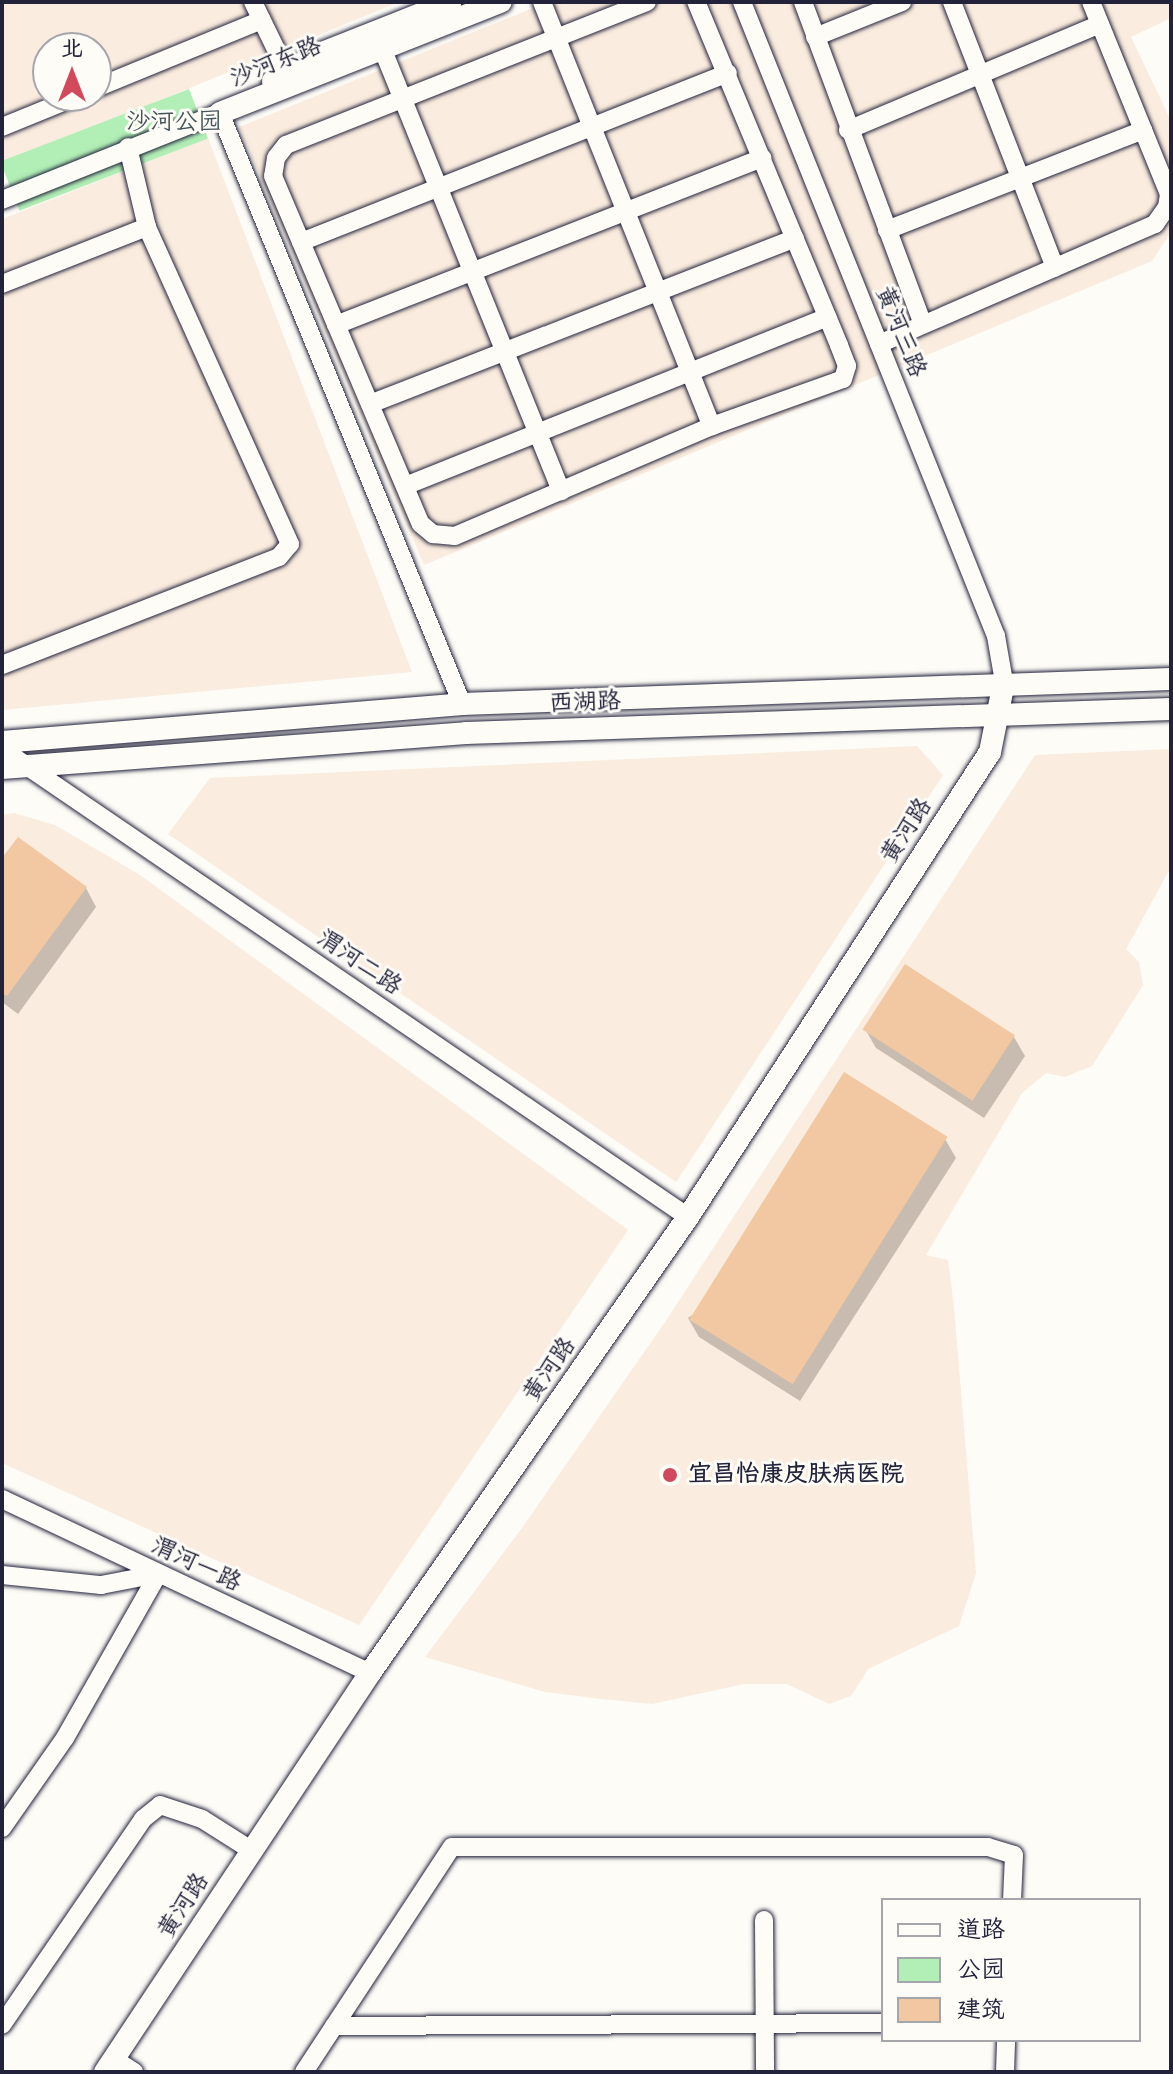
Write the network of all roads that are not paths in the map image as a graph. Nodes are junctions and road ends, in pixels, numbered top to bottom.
1 (253, 2) edge
2 (451, 2) edge
3 (501, 2) edge
4 (542, 2) edge
5 (647, 2) edge
6 (696, 2) edge
7 (742, 2) edge
8 (803, 2) edge
9 (902, 2) edge
10 (952, 2) edge
11 (1091, 2) edge
12 (262, 20) junction
13 (1100, 24) junction
14 (815, 37) junction
15 (557, 39) junction
16 (379, 40) junction
17 (287, 72) junction
18 (728, 73) junction
19 (980, 75) junction
20 (112, 81) edge
21 (403, 98) junction
22 (39, 112) edge
23 (220, 113) junction
24 (2, 127) edge
25 (592, 127) junction
26 (848, 130) junction
27 (1143, 130) junction
28 (128, 147) junction
29 (763, 158) junction
30 (1020, 178) junction
31 (439, 188) junction
32 (2, 200) edge
33 (626, 212) junction
34 (147, 227) junction
35 (887, 230) junction
36 (795, 238) junction
37 (301, 242) junction
38 (1055, 268) junction
39 (472, 272) junction
40 (2, 284) edge
41 (659, 292) junction
42 (827, 317) junction
43 (923, 324) junction
44 (336, 325) junction
45 (879, 344) junction
46 (504, 352) junction
47 (690, 372) junction
48 (370, 404) junction
49 (712, 426) junction
50 (537, 433) junction
51 (405, 486) junction
52 (561, 492) junction
53 (2, 665) edge
54 (1171, 679) edge
55 (1004, 682) junction
56 (462, 704) junction
57 (1171, 709) edge
58 (1001, 713) junction
59 (2, 742) edge
60 (2, 749) edge
61 (12, 766) edge
62 (688, 1217) junction
63 (2, 1499) edge
64 (158, 1574) junction
65 (2, 1575) edge
66 (370, 1673) junction
67 (2, 1828) edge
68 (251, 1850) junction
69 (1012, 1898) edge
70 (764, 1920) dead end
71 (881, 2023) edge
72 (765, 2024) junction
73 (2, 2025) edge
74 (334, 2026) junction
75 (1006, 2042) edge
76 (110, 2066) edge
77 (134, 2072) edge
78 (304, 2072) edge
79 (765, 2072) edge
80 (1005, 2072) edge

1 - 12 street
2 - 16 main road, 沙河东路
3 - 16 main road, 沙河东路
4 - 15 street
5 - 15 street
6 - 18 street
7 - 45 street, 黄河三路
8 - 14 street
9 - 14 street
10 - 19 street
11 - 13 street
12 - 17 street
12 - 20 street
13 - 19 street
13 - 27 street
14 - 26 street
15 - 21 street
15 - 25 street
16 - 17 main road, 沙河东路
16 - 21 street
16 - 23 main road, 沙河东路
17 - 23 main road, 沙河东路
18 - 25 street
18 - 29 street
19 - 26 street
19 - 30 street
21 - 31 street
21 - 37 street
22 - 24 street
23 - 28 street
23 - 56 street
25 - 31 street
25 - 33 street
26 - 35 street
27 - 30 street
27 - 38 street
28 - 32 street
28 - 34 street
29 - 33 street
29 - 36 street
30 - 35 street
30 - 38 street
31 - 37 street
31 - 39 street
33 - 39 street
33 - 41 street
34 - 40 street
34 - 53 street
35 - 43 street
36 - 41 street
36 - 42 street
37 - 44 street
38 - 43 street
39 - 44 street
39 - 46 street
41 - 46 street
41 - 47 street
42 - 47 street
42 - 49 street
43 - 45 street
44 - 48 street
45 - 55 street, 黄河三路
46 - 48 street
46 - 50 street
47 - 49 street
47 - 50 street
48 - 51 street
49 - 52 street
50 - 51 street
50 - 52 street
51 - 52 street
54 - 55 main road, 西湖路
55 - 56 main road, 西湖路
55 - 58 main road, 黄河路
56 - 59 main road, 西湖路
57 - 58 main road, 西湖路
58 - 61 main road, 西湖路
58 - 62 main road, 黄河路
60 - 61 street, 渭河二路
61 - 62 street, 渭河二路
62 - 66 main road, 黄河路
63 - 64 street, 渭河一路
64 - 65 street
64 - 66 street, 渭河一路
64 - 67 street
66 - 68 main road, 黄河路
68 - 73 street
68 - 76 main road, 黄河路
69 - 74 street
70 - 72 street
71 - 72 street
72 - 74 street
72 - 79 street
74 - 78 street
75 - 80 street
76 - 77 street

